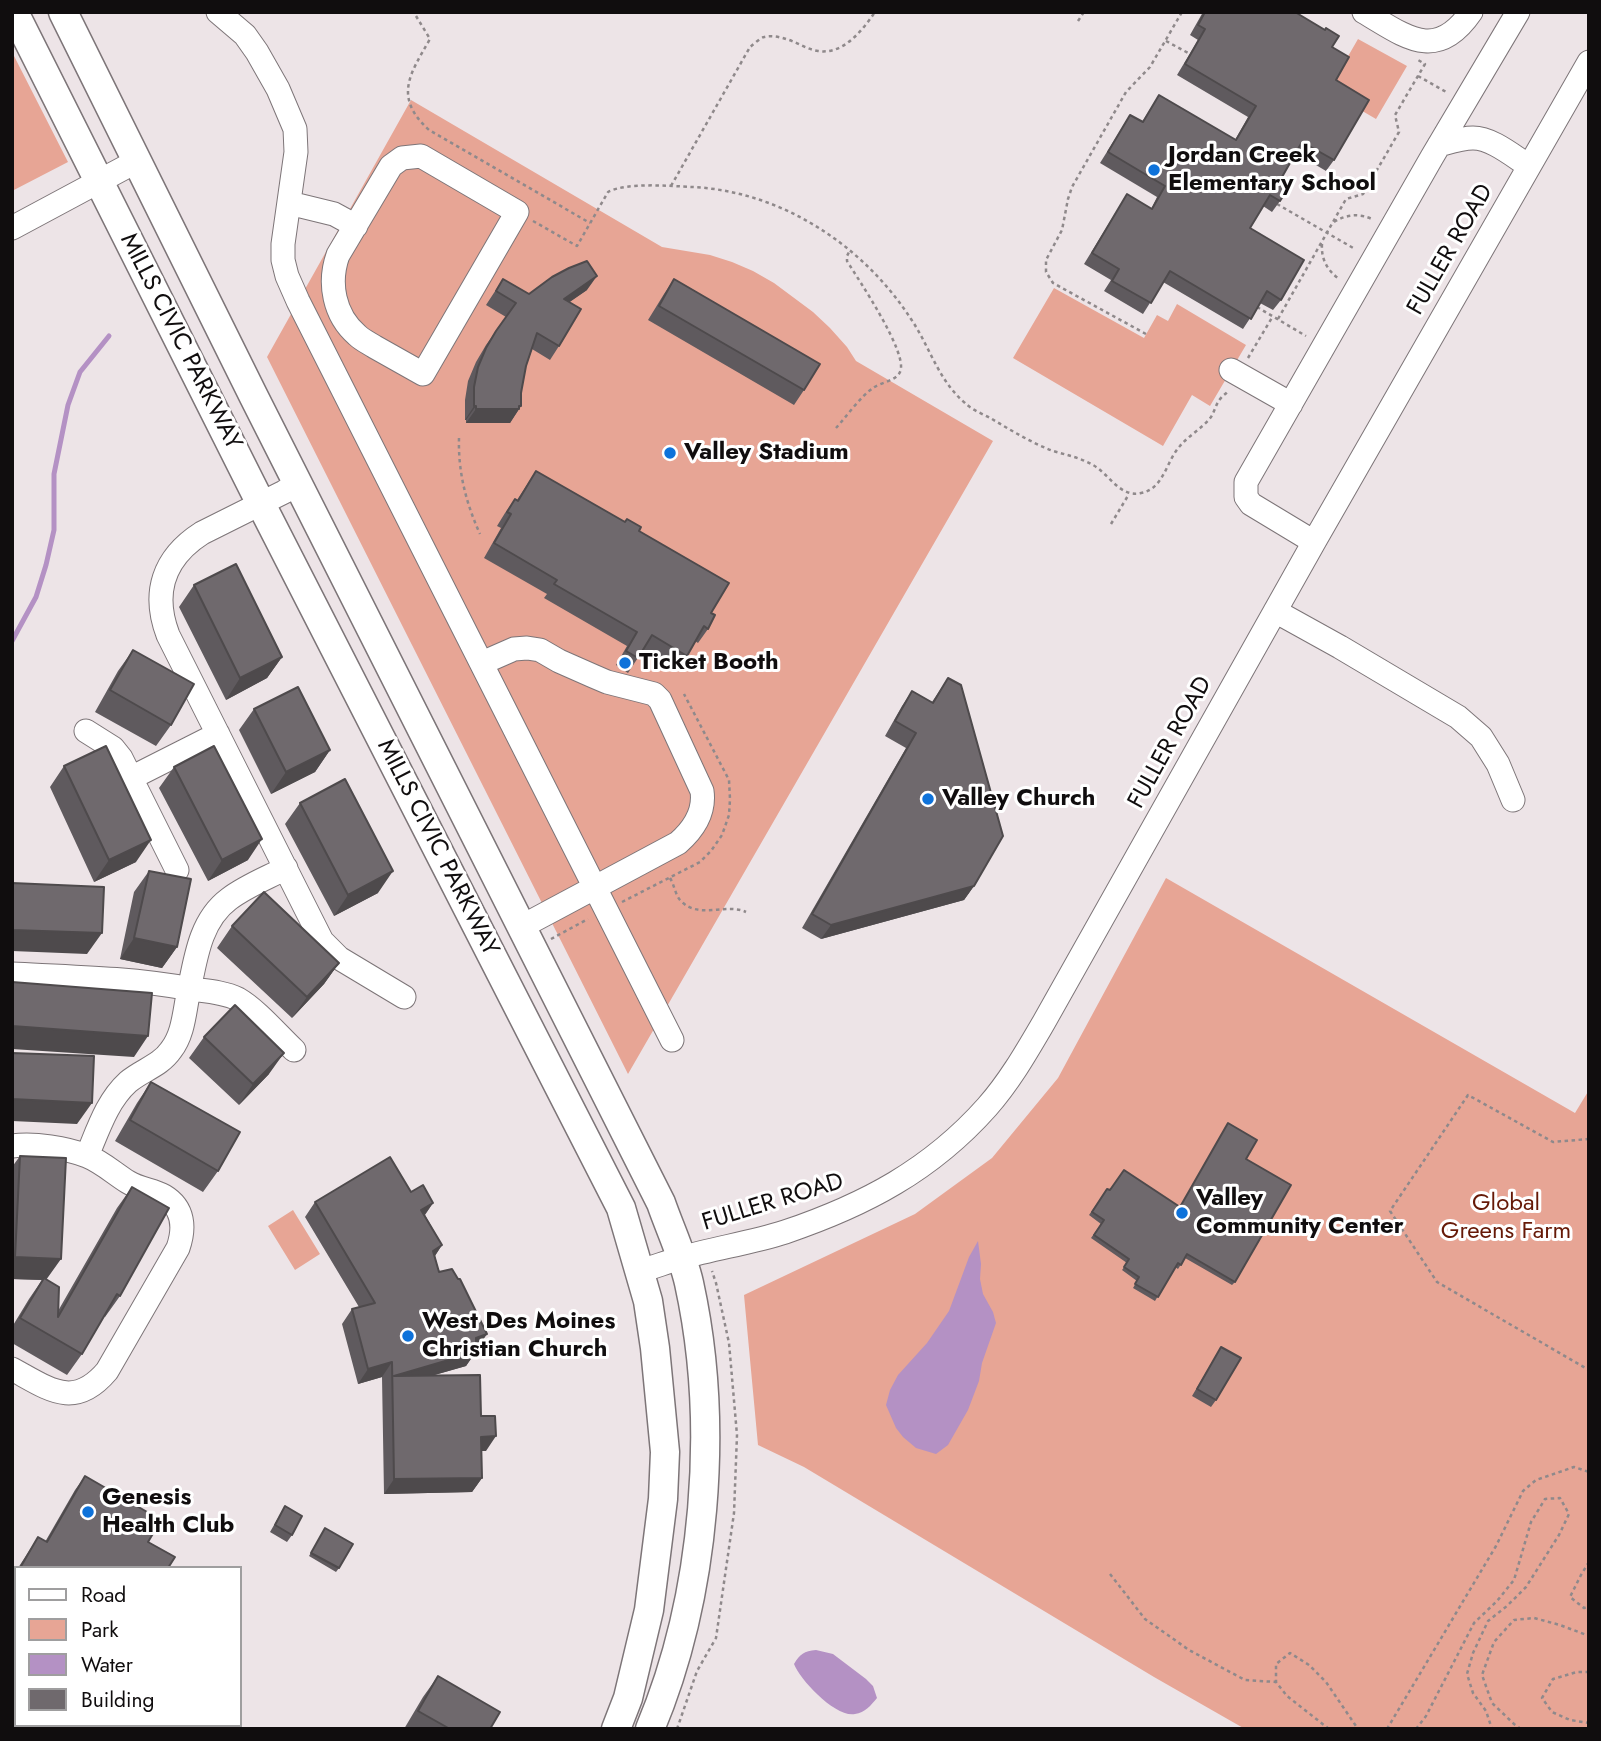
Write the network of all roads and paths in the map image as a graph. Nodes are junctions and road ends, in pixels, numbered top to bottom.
1 (14, 12) edge
2 (63, 12) edge
3 (218, 12) edge
4 (875, 12) edge
5 (1084, 12) edge
6 (1182, 12) edge
7 (1364, 12) edge
8 (1471, 12) edge
9 (1518, 12) edge
10 (416, 16) dead end
11 (1078, 22) dead end
12 (1166, 41) junction
13 (1190, 54) edge
14 (1589, 62) edge
15 (1425, 64) dead end
16 (1418, 76) junction
17 (1448, 93) dead end
18 (1439, 145) junction
19 (137, 161) junction
20 (1529, 166) junction
21 (100, 183) junction
22 (671, 186) junction
23 (289, 203) junction
24 (1277, 204) edge
25 (517, 212) junction
26 (1374, 220) dead end
27 (590, 223) junction
28 (1332, 224) junction
29 (356, 226) junction
30 (12, 228) edge
31 (1327, 233) junction
32 (1322, 242) junction
33 (850, 250) junction
34 (1373, 260) junction
35 (1339, 279) dead end
36 (1257, 307) edge
37 (1273, 316) junction
38 (1278, 319) junction
39 (1146, 334) dead end
40 (1306, 336) dead end
41 (1235, 372) junction
42 (1290, 404) junction
43 (836, 428) dead end
44 (459, 438) dead end
45 (298, 483) junction
46 (1129, 494) junction
47 (261, 504) junction
48 (1111, 524) dead end
49 (480, 534) dead end
50 (1314, 542) junction
51 (1275, 611) junction
52 (482, 663) junction
53 (86, 731) dead end
54 (218, 734) junction
55 (131, 778) junction
56 (1513, 800) dead end
57 (286, 869) junction
58 (177, 870) dead end
59 (670, 878) dead end
60 (596, 887) junction
61 (746, 912) dead end
62 (521, 927) junction
63 (12, 974) edge
64 (190, 988) junction
65 (404, 997) dead end
66 (672, 1040) dead end
67 (294, 1050) dead end
68 (1589, 1139) edge
69 (12, 1146) edge
70 (87, 1156) junction
71 (681, 1258) junction
72 (640, 1272) junction
73 (12, 1369) edge
74 (1589, 1370) edge
75 (1589, 1472) edge
76 (1589, 1562) edge
77 (1110, 1574) dead end
78 (1589, 1606) edge
79 (1589, 1636) edge
80 (1589, 1672) edge
81 (1276, 1682) junction
82 (1589, 1723) edge
83 (616, 1729) edge
84 (650, 1729) edge
85 (1329, 1729) edge
86 (1358, 1729) edge
87 (1387, 1729) edge
88 (1416, 1729) edge
89 (1492, 1729) edge
90 (1521, 1729) edge

1 - 21 main road, MILLS CIVIC PARKWAY
2 - 19 main road, MILLS CIVIC PARKWAY
3 - 23 street
4 - 22 path
5 - 11 path
6 - 12 path
7 - 8 street
9 - 18 street
10 - 27 path
12 - 13 path
12 - 39 path
14 - 20 street, FULLER ROAD
15 - 16 path
16 - 17 path
16 - 28 path
18 - 20 street
18 - 34 street
19 - 21 street
19 - 45 main road, MILLS CIVIC PARKWAY
20 - 50 street, FULLER ROAD
21 - 30 street
21 - 47 main road, MILLS CIVIC PARKWAY
22 - 27 path
22 - 33 path
23 - 29 street
23 - 52 street
24 - 31 path
25 - 27 path
25 - 29 street
25 - 29 street
26 - 28 path
28 - 31 path
31 - 32 path
31 - 34 path
32 - 35 path
32 - 38 path
33 - 43 path
33 - 46 path
34 - 42 street
36 - 37 path
37 - 38 path
37 - 41 path
38 - 40 path
41 - 42 street
41 - 46 path
42 - 50 street
44 - 49 path
45 - 47 street
45 - 62 main road, MILLS CIVIC PARKWAY
46 - 48 path
47 - 54 street
47 - 72 main road, MILLS CIVIC PARKWAY
50 - 51 street, FULLER ROAD
51 - 56 street
51 - 71 street, FULLER ROAD
52 - 60 street
52 - 60 street
53 - 55 street
54 - 55 street
54 - 57 street
55 - 58 street
57 - 64 street
57 - 65 street
59 - 61 path
60 - 62 street
60 - 66 street
62 - 71 main road, MILLS CIVIC PARKWAY
63 - 64 street
64 - 67 street
64 - 70 street
68 - 74 path
69 - 70 street
70 - 73 street
71 - 72 street, FULLER ROAD
71 - 84 main road, MILLS CIVIC PARKWAY
72 - 83 main road, MILLS CIVIC PARKWAY
75 - 87 path
76 - 78 path
77 - 81 path
79 - 90 path
80 - 82 path
81 - 85 path
81 - 86 path
88 - 89 path

